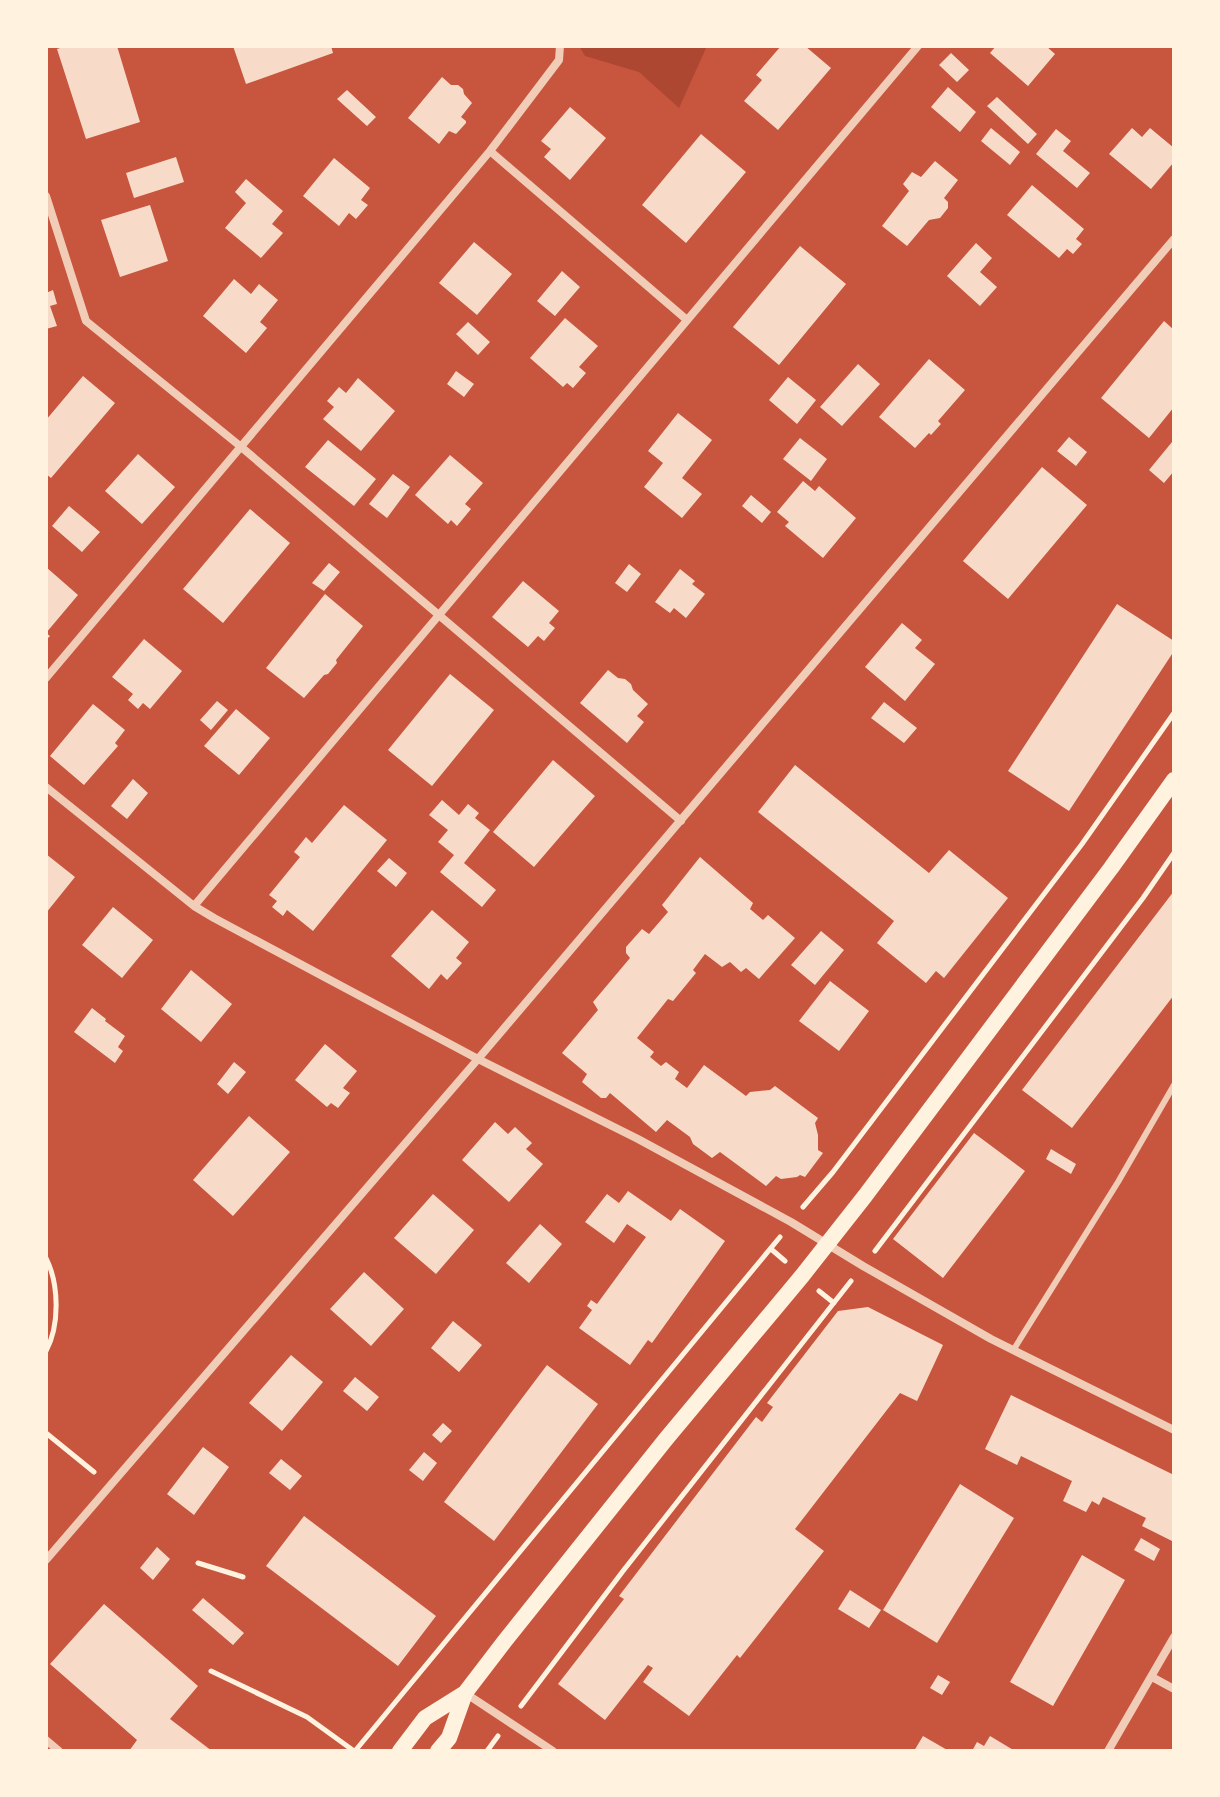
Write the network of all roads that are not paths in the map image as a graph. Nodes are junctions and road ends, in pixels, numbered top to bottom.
1 (560, 46) edge
2 (918, 46) edge
3 (490, 151) junction
4 (46, 196) edge
5 (1174, 239) edge
6 (687, 320) junction
7 (240, 446) junction
8 (439, 616) junction
9 (46, 678) edge
10 (1174, 780) edge
11 (46, 787) edge
12 (681, 821) junction
13 (194, 906) junction
14 (478, 1059) junction
15 (1174, 1085) edge
16 (828, 1244) junction
17 (1014, 1349) junction
18 (1174, 1430) edge
19 (46, 1560) edge
20 (1174, 1637) edge
21 (1152, 1677) junction
22 (1174, 1689) edge
23 (465, 1693) junction
24 (46, 1740) edge
25 (59, 1751) edge
26 (400, 1751) edge
27 (438, 1751) edge
28 (553, 1751) edge
29 (1108, 1751) edge

1 - 3 street
2 - 6 street
3 - 6 street
3 - 7 street
4 - 7 street
5 - 12 street
6 - 8 street
7 - 8 street
7 - 9 street
8 - 12 street
8 - 13 street
10 - 16 main road
11 - 13 street
12 - 14 street
13 - 14 street
14 - 16 street
14 - 19 street
15 - 17 lane
16 - 17 street
16 - 23 main road
17 - 18 street
20 - 21 street
21 - 22 street
21 - 29 street
23 - 26 main road
23 - 27 main road
23 - 28 street
24 - 25 street

